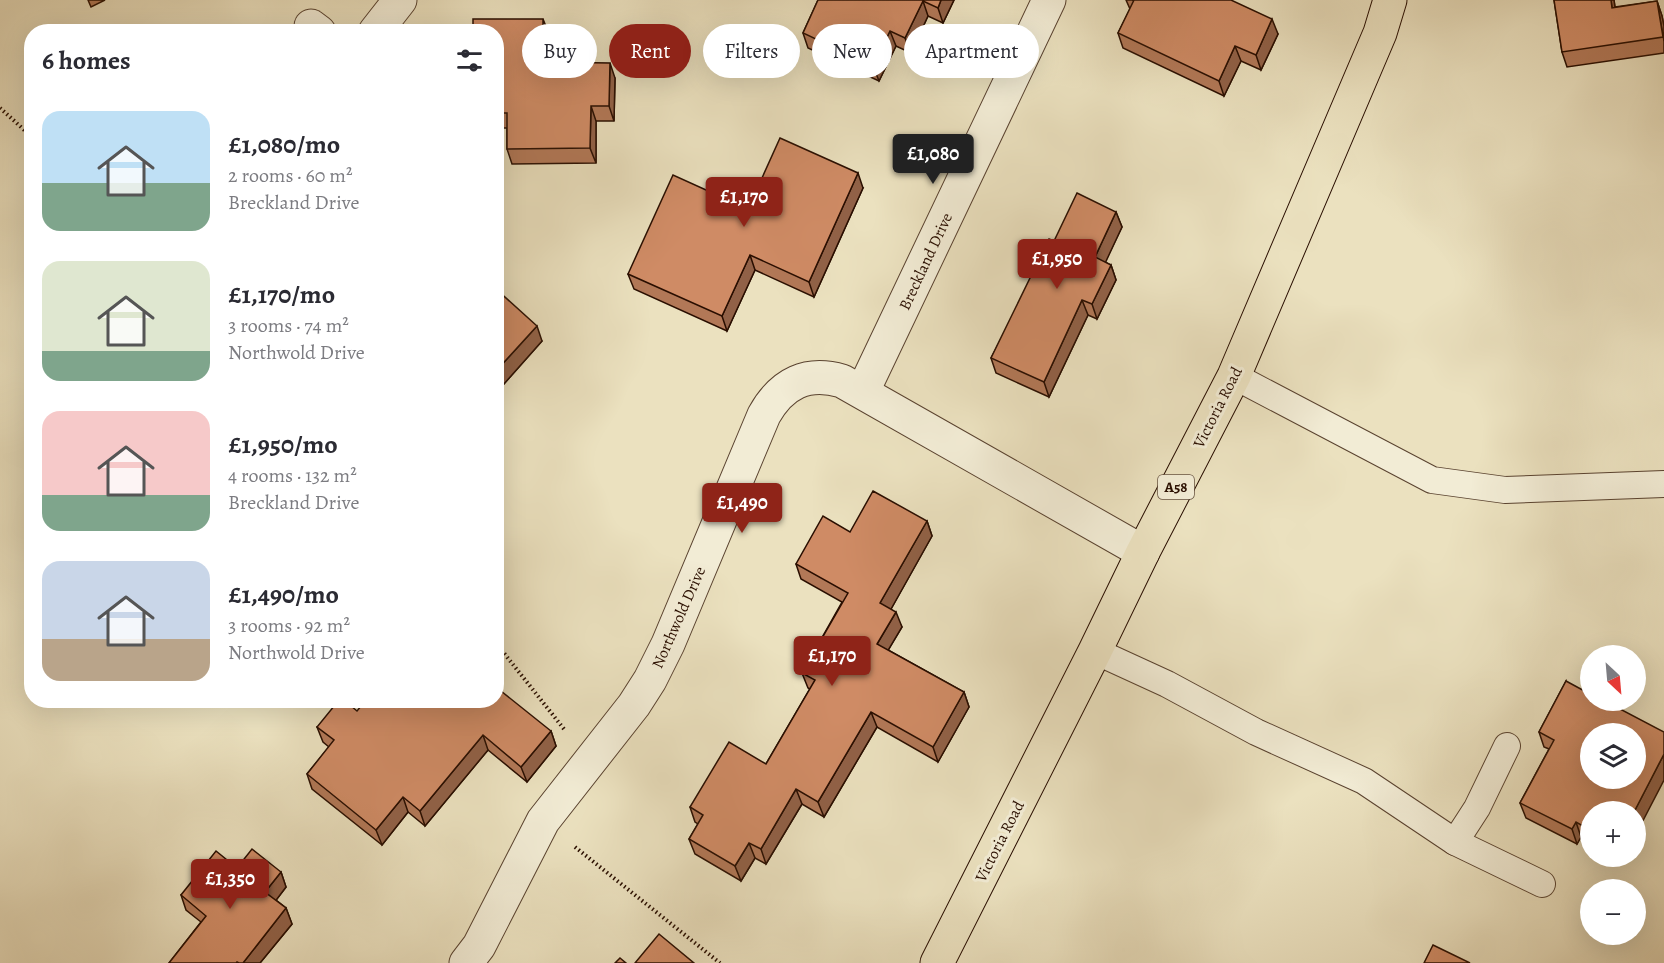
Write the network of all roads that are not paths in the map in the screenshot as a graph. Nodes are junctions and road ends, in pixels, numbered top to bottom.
1 (400, 0) edge
2 (1049, 0) edge
3 (1390, 0) edge
4 (381, 24) edge
5 (1234, 375) junction
6 (863, 392) junction
7 (1664, 484) edge
8 (1143, 552) junction
9 (1095, 651) junction
10 (1507, 746) dead end
11 (1455, 842) junction
12 (1542, 884) dead end
13 (466, 963) edge
14 (938, 963) edge

1 - 4 street
2 - 6 street, Breckland Drive
3 - 5 highway, Victoria Road / A58
5 - 7 lane
5 - 8 highway, Victoria Road / A58
6 - 8 street, Northwold Drive
6 - 13 street, Northwold Drive
8 - 9 highway, Victoria Road / A58
9 - 11 lane
9 - 14 highway, Victoria Road / A58
10 - 11 lane
11 - 12 lane

